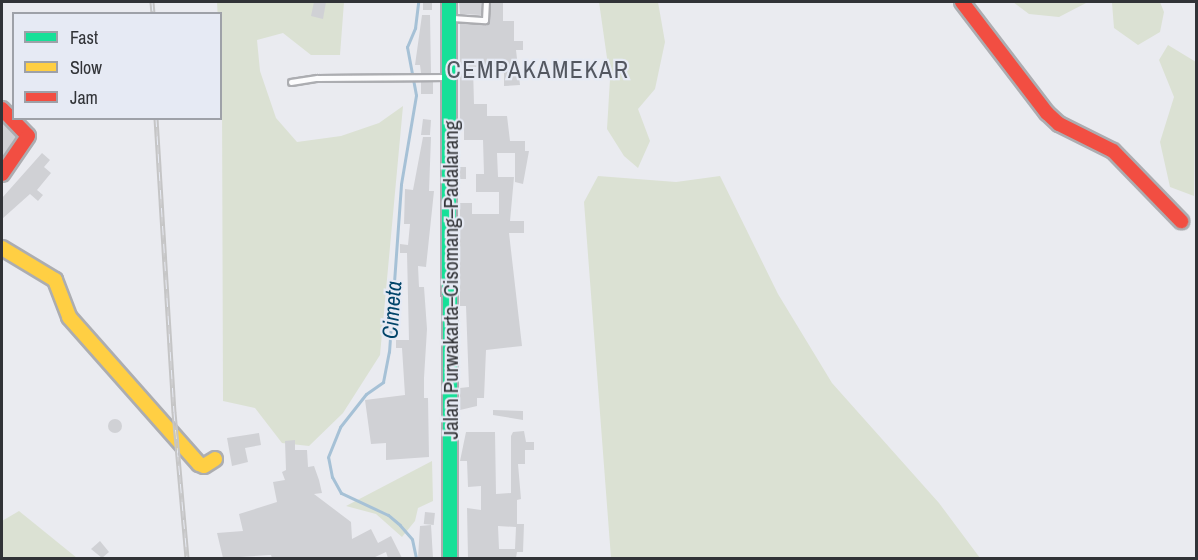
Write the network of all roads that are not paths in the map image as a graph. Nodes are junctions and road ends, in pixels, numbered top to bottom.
1 (449, 2) edge
2 (486, 2) edge
3 (962, 2) edge
4 (450, 17) junction
5 (451, 77) junction
6 (291, 82) dead end
7 (13, 120) edge
8 (2, 174) edge
9 (1181, 221) dead end
10 (2, 248) edge
11 (215, 459) dead end
12 (450, 558) edge

1 - 4 main road, Jalan Purwakarta–Cisomang–Padalarang
2 - 4 lane
3 - 9 main road
4 - 5 main road, Jalan Purwakarta–Cisomang–Padalarang
5 - 6 lane
5 - 12 main road, Jalan Purwakarta–Cisomang–Padalarang
7 - 8 main road
10 - 11 main road

